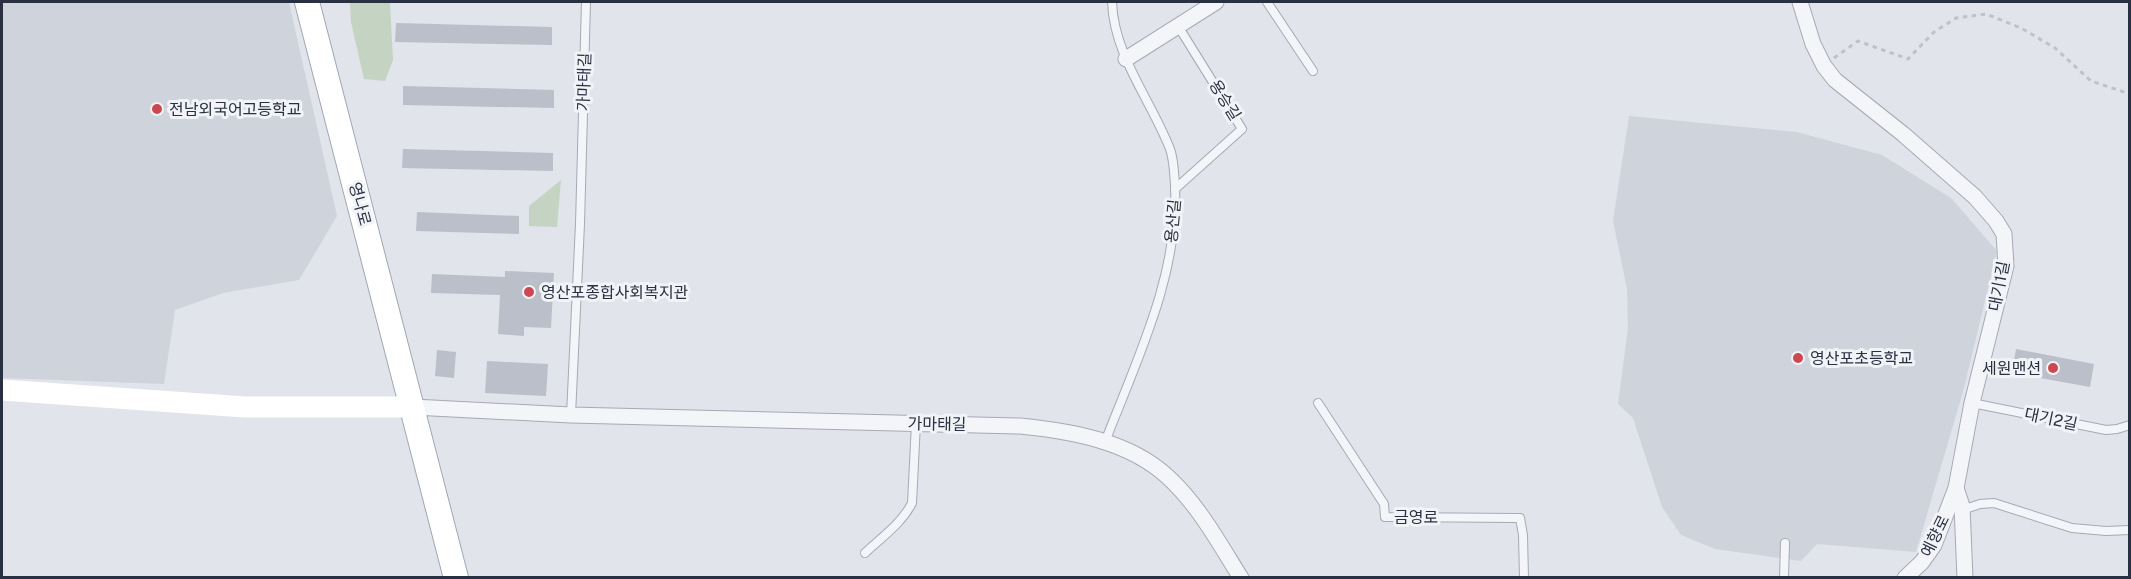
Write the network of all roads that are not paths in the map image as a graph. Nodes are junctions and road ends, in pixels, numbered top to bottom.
1 (307, 2) edge
2 (586, 2) edge
3 (1112, 2) edge
4 (1213, 2) edge
5 (1267, 2) edge
6 (1800, 2) edge
7 (1178, 26) junction
8 (1126, 59) junction
9 (1313, 71) dead end
10 (1175, 189) junction
11 (2, 390) edge
12 (1318, 403) dead end
13 (1972, 403) junction
14 (413, 407) junction
15 (571, 415) junction
16 (916, 423) junction
17 (2130, 425) edge
18 (1105, 442) junction
19 (1956, 488) junction
20 (1962, 510) junction
21 (2130, 530) edge
22 (1785, 543) dead end
23 (865, 553) dead end
24 (456, 578) edge
25 (1241, 578) edge
26 (1524, 578) edge
27 (1784, 578) edge
28 (1905, 578) edge
29 (1965, 578) edge

1 - 14 main road, 영나로
2 - 15 lane, 가마태길
3 - 8 lane, 용산길
4 - 7 street
5 - 9 lane
6 - 13 street, 대기1길
7 - 8 street
7 - 10 lane, 용승길
8 - 10 lane, 용산길
10 - 18 lane, 용산길
11 - 14 street
12 - 26 lane, 금영로
13 - 17 lane, 대기2길
13 - 19 street, 대기1길
14 - 15 street, 가마태길
14 - 24 main road, 영나로
15 - 16 street, 가마태길
16 - 18 street, 가마태길
16 - 23 lane
18 - 25 street, 가마태길
19 - 20 street, 대기1길
19 - 28 street, 예향로
20 - 21 lane
20 - 29 street, 대기1길
22 - 27 lane

